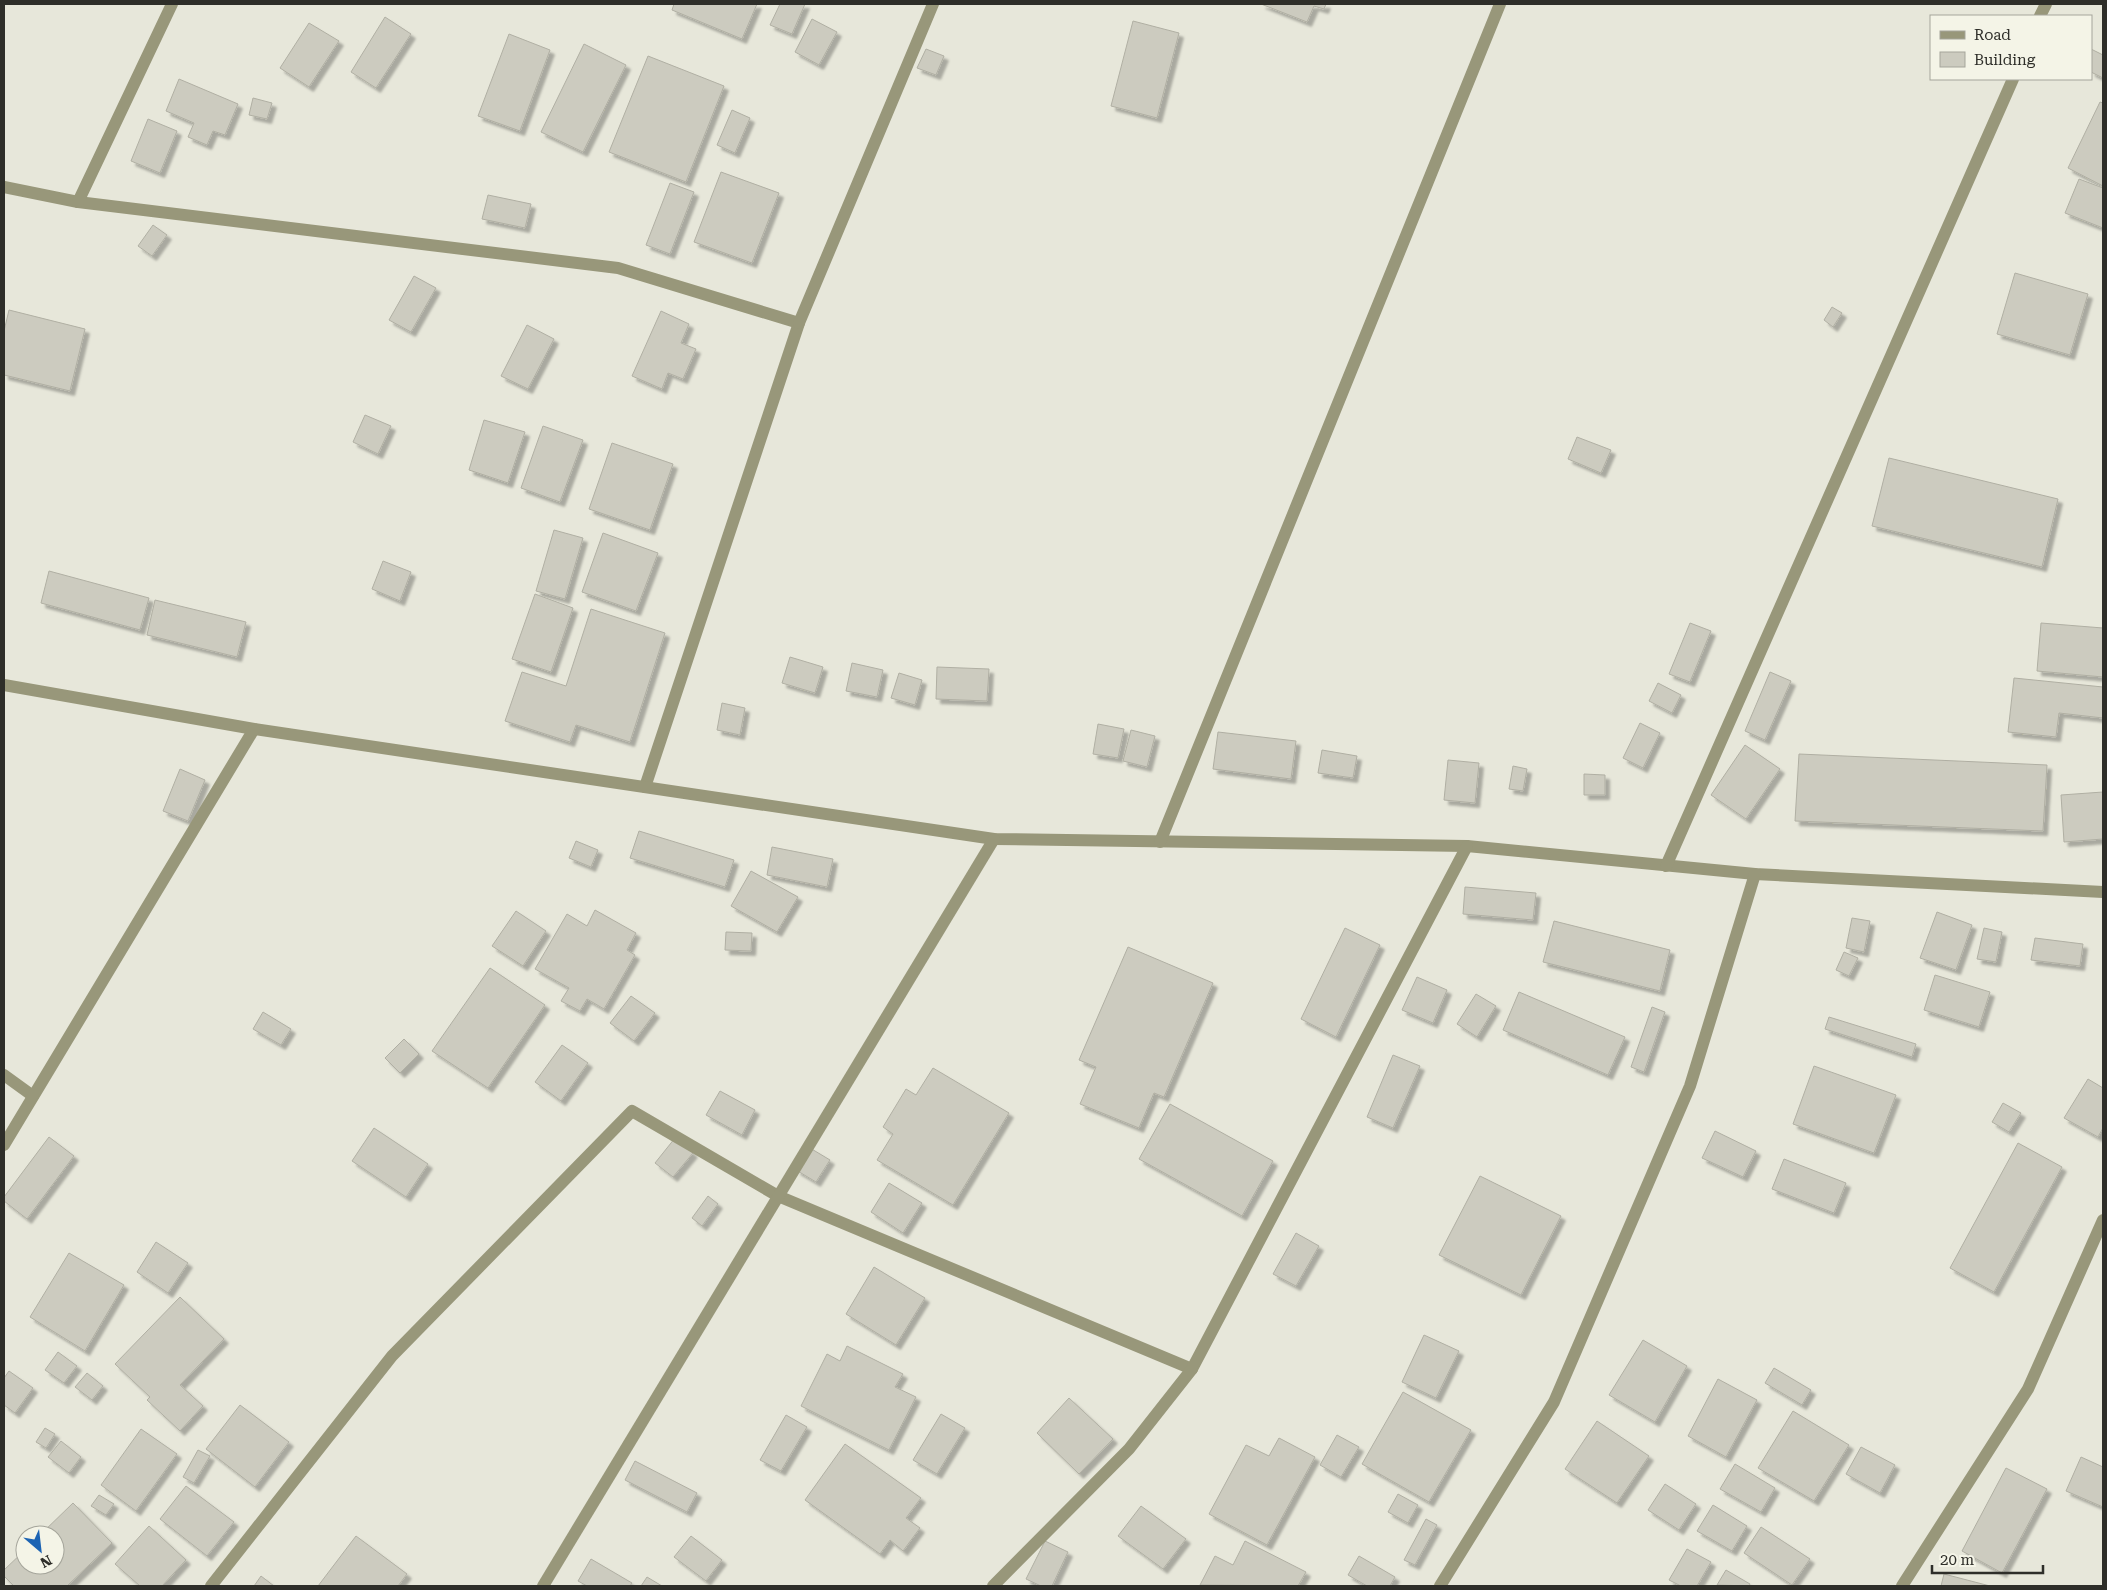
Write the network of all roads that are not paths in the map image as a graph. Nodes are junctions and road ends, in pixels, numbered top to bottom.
1 (172, 4) edge
2 (933, 4) edge
3 (1500, 4) edge
4 (2012, 80) edge
5 (4, 187) edge
6 (78, 202) junction
7 (799, 323) junction
8 (4, 685) edge
9 (254, 729) junction
10 (645, 787) junction
11 (994, 840) junction
12 (1160, 842) junction
13 (1467, 846) junction
14 (1666, 866) junction
15 (1755, 874) junction
16 (2103, 892) edge
17 (4, 1075) edge
18 (33, 1096) junction
19 (4, 1145) edge
20 (778, 1196) junction
21 (2103, 1220) edge
22 (1192, 1369) junction
23 (548, 1585) edge
24 (211, 1586) edge
25 (992, 1586) edge
26 (1440, 1586) edge
27 (1902, 1586) edge

1 - 6 street
2 - 7 street
3 - 12 street
4 - 14 street
5 - 6 street
6 - 7 street
7 - 10 street
8 - 9 street
9 - 10 street
9 - 18 street
10 - 11 street
11 - 12 street
11 - 20 street
12 - 13 street
13 - 14 street
13 - 22 street
14 - 15 street
15 - 16 street
15 - 26 street
17 - 18 street
18 - 19 street
20 - 22 street
20 - 23 street
20 - 24 street
21 - 27 street
22 - 25 street

